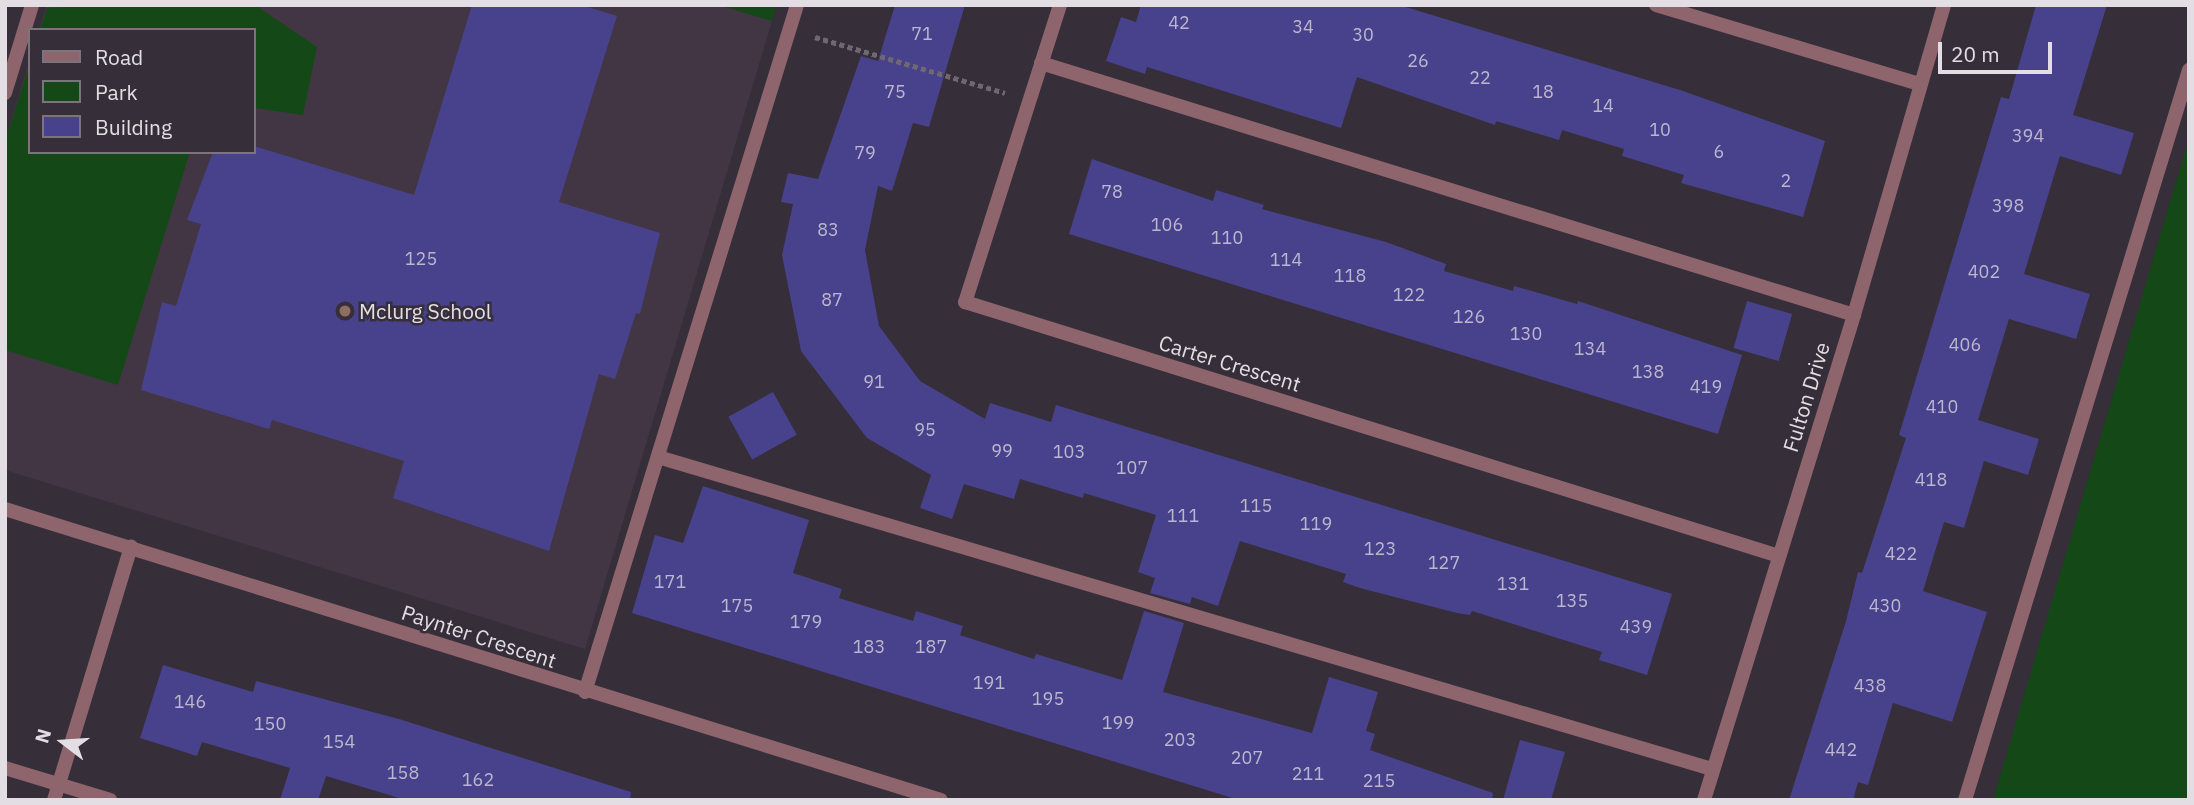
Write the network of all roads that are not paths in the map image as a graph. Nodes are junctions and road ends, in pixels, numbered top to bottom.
1 (32, 5) edge
2 (797, 5) edge
3 (1060, 5) edge
4 (1656, 5) edge
5 (1944, 5) edge
6 (1041, 63) junction
7 (2189, 70) edge
8 (1919, 84) junction
9 (5, 93) edge
10 (1854, 315) junction
11 (658, 457) junction
12 (5, 509) edge
13 (131, 546) junction
14 (1779, 556) junction
15 (586, 692) junction
16 (5, 768) edge
17 (1712, 769) junction
18 (59, 784) junction
19 (54, 800) edge
20 (110, 800) edge
21 (941, 800) edge
22 (1704, 800) edge
23 (1965, 800) edge

1 - 9 street
2 - 11 street
3 - 6 street, Carter Crescent
4 - 8 street
5 - 8 street, Fulton Drive
6 - 10 street
6 - 14 street, Carter Crescent
7 - 23 street
8 - 10 street, Fulton Drive
10 - 14 street, Fulton Drive
11 - 15 street
11 - 17 street
12 - 13 street, Paynter Crescent
13 - 15 street, Paynter Crescent
13 - 18 street
14 - 17 street, Fulton Drive
15 - 21 street, Paynter Crescent
16 - 18 street
17 - 22 street, Fulton Drive
18 - 19 street
18 - 20 street

